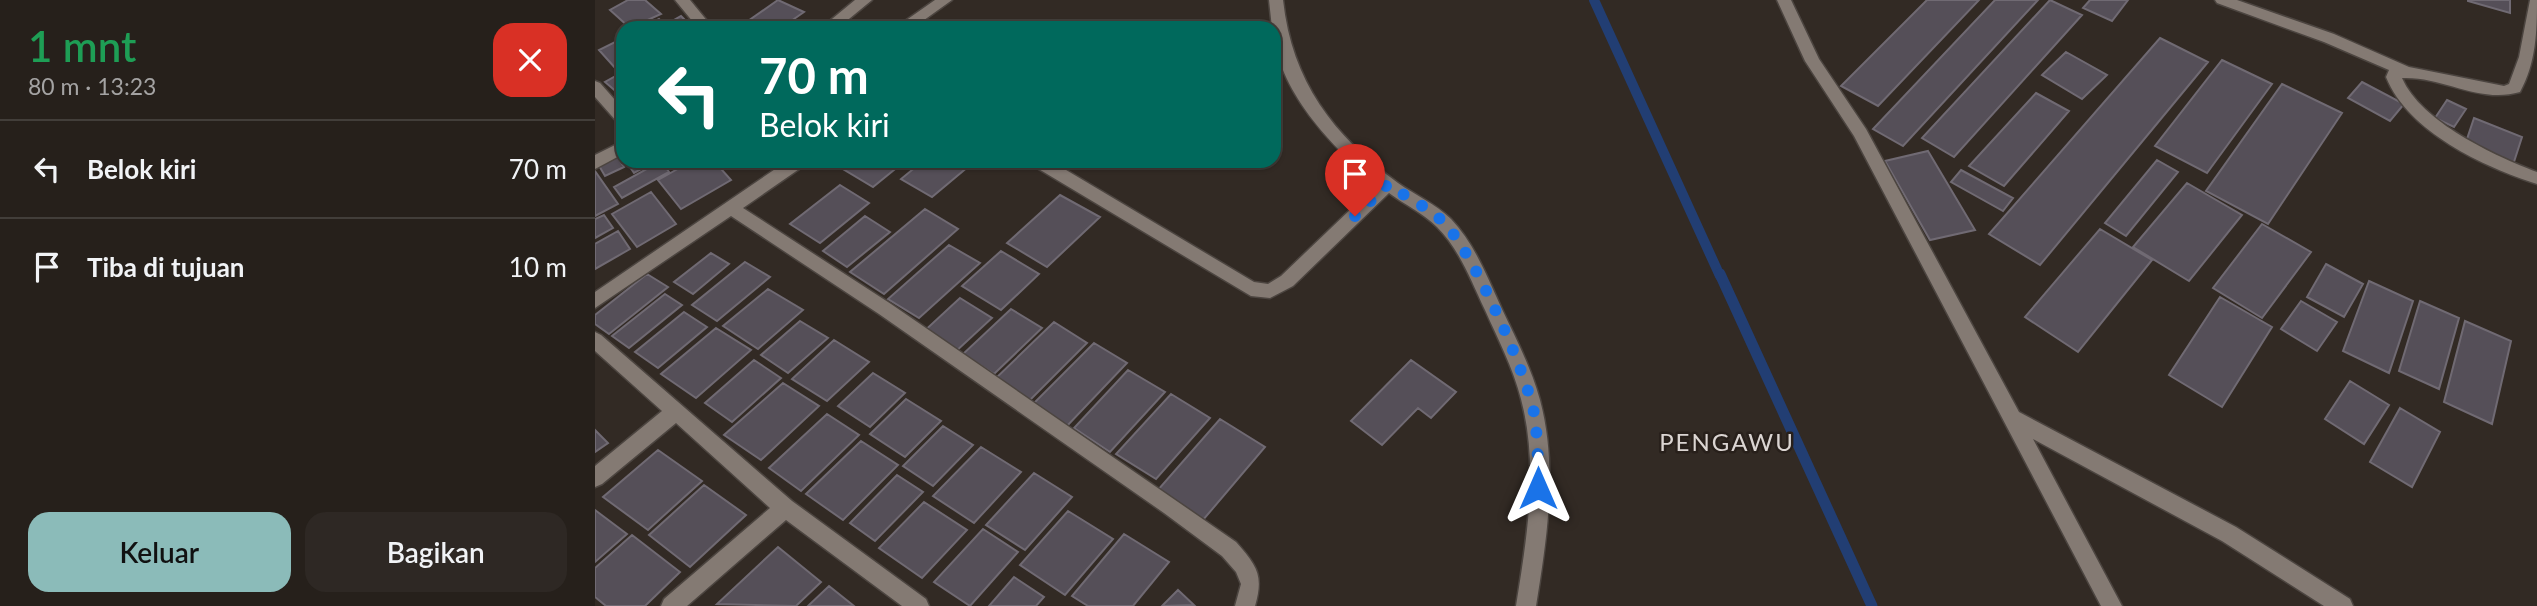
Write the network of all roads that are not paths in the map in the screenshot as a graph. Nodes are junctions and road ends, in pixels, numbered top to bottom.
1 (682, 0) edge
2 (865, 0) edge
3 (945, 0) edge
4 (1276, 0) edge
5 (1784, 0) edge
6 (2222, 0) edge
7 (2537, 0) edge
8 (700, 21) edge
9 (837, 21) edge
10 (913, 21) edge
11 (1277, 21) edge
12 (1281, 41) edge
13 (2405, 71) junction
14 (595, 87) edge
15 (616, 111) edge
16 (616, 151) edge
17 (595, 163) edge
18 (789, 168) edge
19 (1050, 168) edge
20 (2537, 178) edge
21 (1388, 184) junction
22 (731, 208) junction
23 (595, 301) edge
24 (595, 340) edge
25 (675, 412) junction
26 (2014, 419) junction
27 (595, 478) edge
28 (785, 508) junction
29 (905, 602) edge
30 (671, 606) edge
31 (1244, 606) edge
32 (1526, 606) edge
33 (2112, 606) edge
34 (2343, 606) edge

1 - 8 street
2 - 9 street
3 - 10 street
4 - 11 street
5 - 26 street
6 - 13 street
7 - 13 street
12 - 21 street
13 - 20 street
14 - 15 street
16 - 17 street
18 - 22 street
19 - 21 street
21 - 32 street
22 - 23 street
22 - 31 street
24 - 25 street
25 - 27 street
25 - 28 street
26 - 33 street
26 - 34 street
28 - 29 street
28 - 30 street

